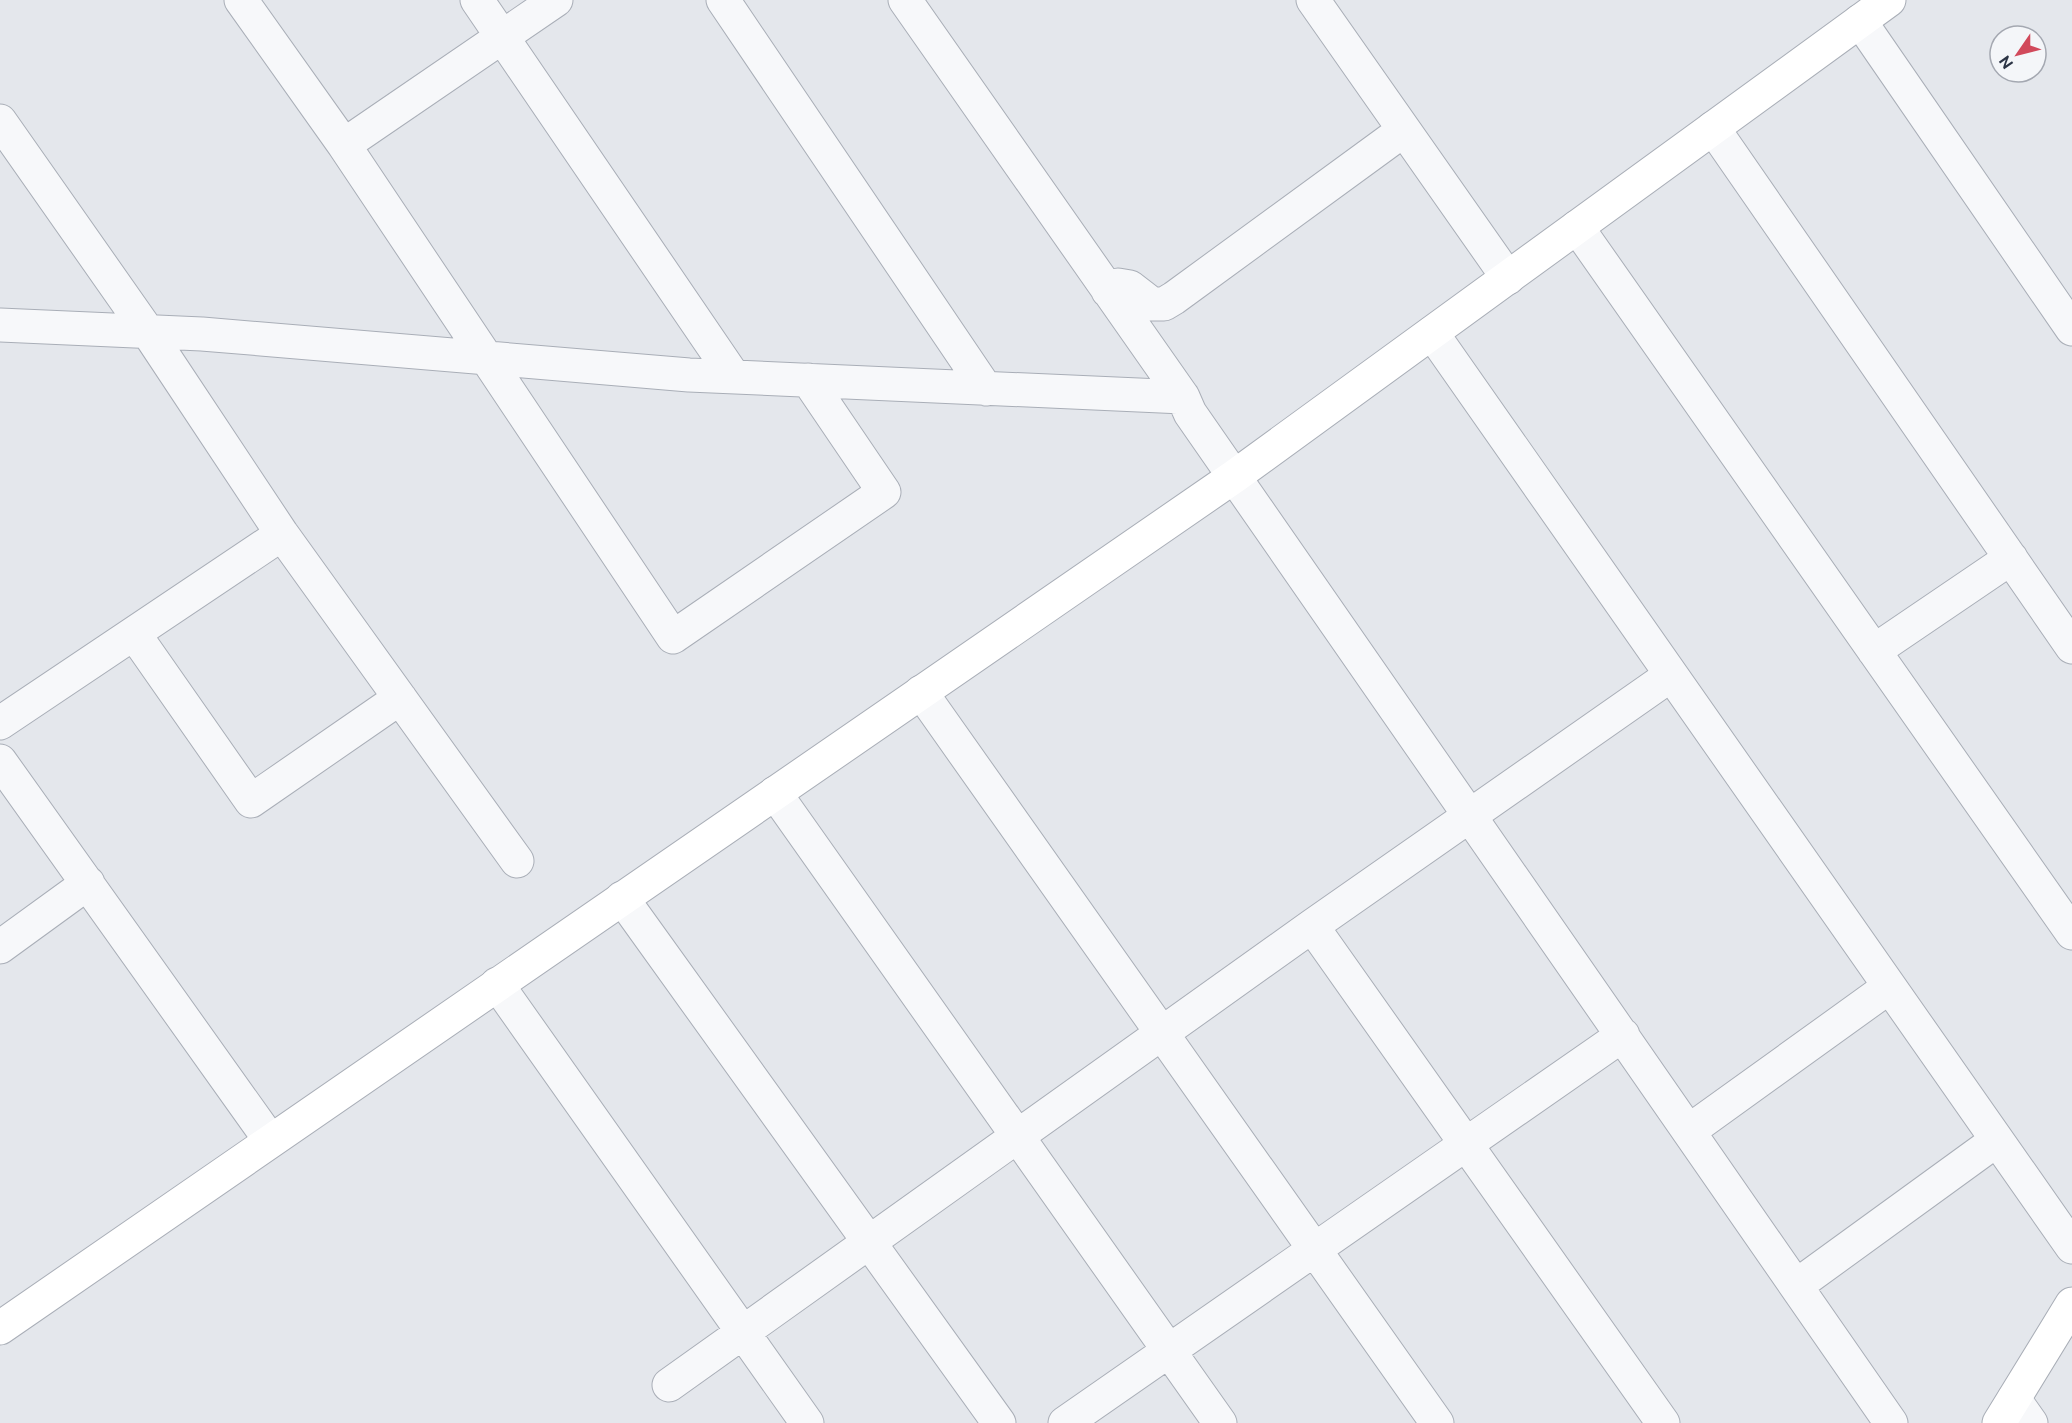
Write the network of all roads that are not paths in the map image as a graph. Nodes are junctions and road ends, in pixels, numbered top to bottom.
1 (241, 0) edge
2 (477, 0) edge
3 (556, 0) edge
4 (723, 0) edge
5 (905, 0) edge
6 (1313, 0) edge
7 (1889, 0) edge
8 (1860, 21) junction
9 (502, 37) junction
10 (0, 121) edge
11 (1713, 128) junction
12 (1404, 130) junction
13 (344, 145) junction
14 (1577, 227) junction
15 (1508, 278) junction
16 (1108, 291) junction
17 (0, 325) edge
18 (2072, 329) edge
19 (148, 332) junction
20 (1432, 333) junction
21 (484, 358) junction
22 (734, 377) junction
23 (808, 380) junction
24 (986, 389) junction
25 (1186, 405) junction
26 (1228, 468) junction
27 (282, 534) junction
28 (2011, 558) junction
29 (135, 635) junction
30 (2072, 646) edge
31 (1874, 651) junction
32 (1671, 675) junction
33 (921, 692) junction
34 (400, 698) junction
35 (0, 723) edge
36 (0, 761) edge
37 (775, 793) junction
38 (1470, 814) junction
39 (517, 861) dead end
40 (88, 884) junction
41 (622, 898) junction
42 (1312, 926) junction
43 (2072, 933) edge
44 (0, 947) edge
45 (497, 984) junction
46 (1889, 987) junction
47 (1162, 1033) junction
48 (1623, 1035) junction
49 (1689, 1131) junction
50 (1017, 1137) junction
51 (270, 1140) junction
52 (1997, 1140) junction
53 (1466, 1144) junction
54 (869, 1242) junction
55 (2072, 1248) edge
56 (1314, 1250) junction
57 (1796, 1286) junction
58 (2072, 1304) edge
59 (0, 1328) edge
60 (743, 1332) junction
61 (1169, 1351) junction
62 (669, 1385) dead end
63 (2014, 1415) edge
64 (807, 1423) edge
65 (999, 1423) edge
66 (1065, 1423) edge
67 (1220, 1423) edge
68 (1437, 1423) edge
69 (1663, 1423) edge
70 (1892, 1423) edge

1 - 13 street
2 - 9 street
3 - 9 street
4 - 24 street
5 - 16 street
6 - 12 street
7 - 8 main road
8 - 11 main road
8 - 18 street
9 - 13 street
9 - 22 street
10 - 19 street
11 - 14 main road
11 - 28 street
12 - 15 street
12 - 16 street
13 - 21 street
14 - 15 main road
14 - 31 street
15 - 20 main road
16 - 25 street
17 - 19 street
19 - 21 street
19 - 27 street
20 - 26 main road
20 - 32 street
21 - 22 street
21 - 23 street
22 - 23 street
23 - 24 street
24 - 25 street
25 - 26 street
26 - 33 main road
26 - 38 street
27 - 29 street
27 - 34 street
28 - 30 street
28 - 31 street
29 - 34 street
29 - 35 street
31 - 43 street
32 - 38 street
32 - 46 street
33 - 37 main road
33 - 47 street
34 - 39 street
36 - 40 street
37 - 41 main road
37 - 50 street
38 - 42 street
38 - 48 street
40 - 44 street
40 - 51 street
41 - 45 main road
41 - 54 street
42 - 47 street
42 - 53 street
45 - 51 main road
45 - 60 street
46 - 49 street
46 - 52 street
47 - 50 street
47 - 56 street
48 - 49 street
48 - 53 street
49 - 57 street
50 - 54 street
50 - 61 street
51 - 59 main road
52 - 55 street
52 - 57 street
53 - 56 street
53 - 69 street
54 - 60 street
54 - 65 street
56 - 61 street
56 - 68 street
57 - 70 street
58 - 63 main road
60 - 62 street
60 - 64 street
61 - 66 street
61 - 67 street

